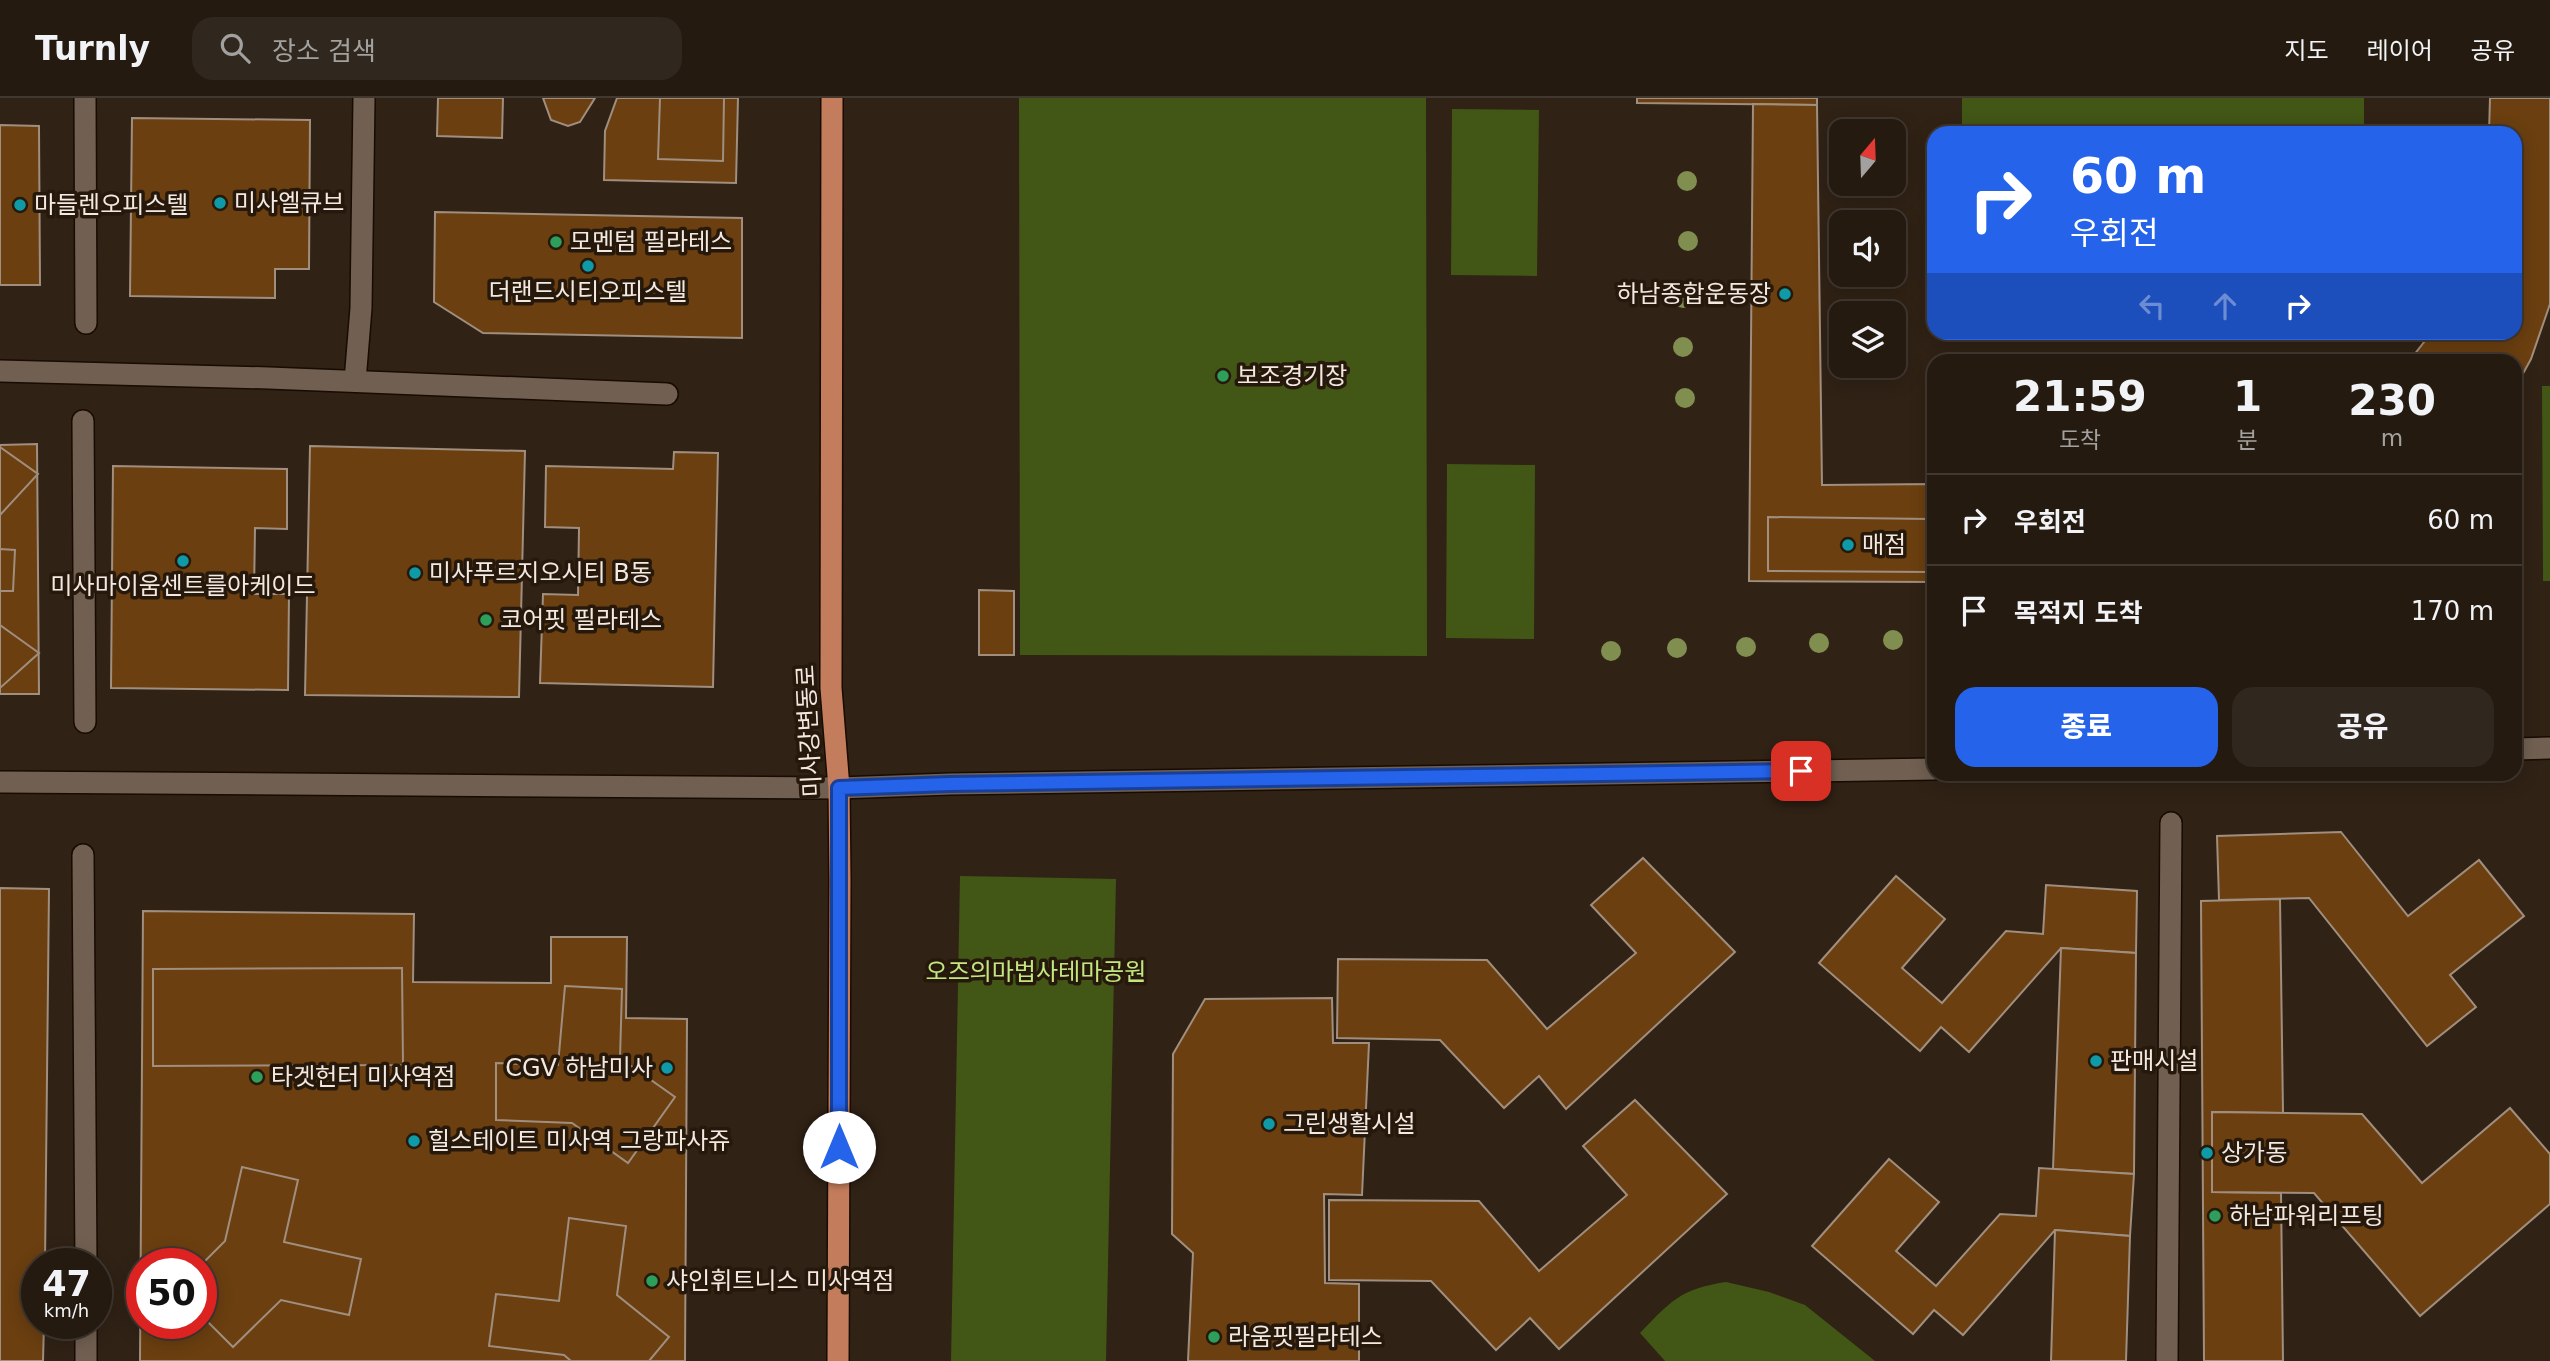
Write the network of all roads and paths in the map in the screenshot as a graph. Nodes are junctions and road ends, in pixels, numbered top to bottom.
1 (85, 98) edge
2 (364, 98) edge
3 (832, 98) edge
4 (86, 323) dead end
5 (0, 371) edge
6 (355, 382) junction
7 (667, 394) dead end
8 (83, 421) dead end
9 (85, 722) dead end
10 (2550, 748) edge
11 (2522, 750) edge
12 (1927, 769) edge
13 (0, 782) edge
14 (839, 788) junction
15 (2171, 822) dead end
16 (83, 855) dead end
17 (86, 1248) edge
18 (86, 1339) edge
19 (86, 1361) edge
20 (838, 1361) edge
21 (2167, 1361) edge

1 - 4 street
2 - 6 street
3 - 14 main road, 미사강변동로
5 - 6 street
6 - 7 street
8 - 9 street
10 - 11 street
12 - 14 street
13 - 14 street
14 - 20 main road, 미사강변동로
15 - 21 street
16 - 17 street
18 - 19 street

